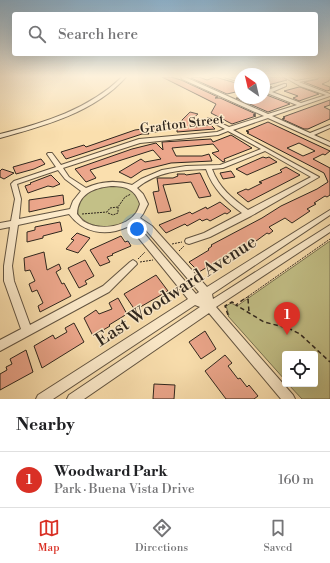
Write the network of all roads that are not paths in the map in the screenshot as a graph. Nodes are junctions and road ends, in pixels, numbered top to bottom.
1 (101, 96) edge
2 (222, 96) edge
3 (278, 96) edge
4 (328, 96) edge
5 (302, 105) junction
6 (269, 117) junction
7 (210, 119) dead end
8 (330, 126) edge
9 (231, 130) junction
10 (309, 135) junction
11 (0, 136) edge
12 (330, 144) edge
13 (266, 149) junction
14 (50, 154) dead end
15 (60, 167) junction
16 (209, 168) junction
17 (135, 189) junction
18 (85, 191) junction
19 (330, 212) edge
20 (74, 214) junction
21 (248, 214) junction
22 (136, 218) junction
23 (15, 223) junction
24 (128, 224) junction
25 (0, 226) edge
26 (330, 228) edge
27 (189, 241) road end
28 (133, 264) road end
29 (207, 294) junction
30 (196, 301) junction
31 (210, 307) junction
32 (28, 332) junction
33 (0, 346) edge
34 (42, 399) edge
35 (72, 399) edge
36 (289, 399) edge

1 - 11 street
2 - 6 street
3 - 5 street
4 - 5 street, Grafton Street
5 - 6 street, Grafton Street
6 - 9 street, Grafton Street
6 - 10 street
7 - 9 street
8 - 10 street
9 - 13 street
9 - 15 street, Grafton Street
10 - 12 street
13 - 16 street
13 - 21 street
14 - 15 street
15 - 18 street
15 - 23 street, Grafton Street
16 - 17 street
16 - 21 street
17 - 18 street
17 - 22 street
18 - 20 street
19 - 29 street, East Woodward Avenue
20 - 23 street
20 - 24 street
21 - 27 street
22 - 24 street
22 - 29 street
23 - 25 street
23 - 32 street
24 - 30 street
26 - 31 street, East Woodward Avenue
28 - 32 street
29 - 30 street, East Woodward Avenue
29 - 31 street
30 - 31 street
30 - 34 street, East Woodward Avenue
31 - 35 street, East Woodward Avenue
31 - 36 street
32 - 33 street

